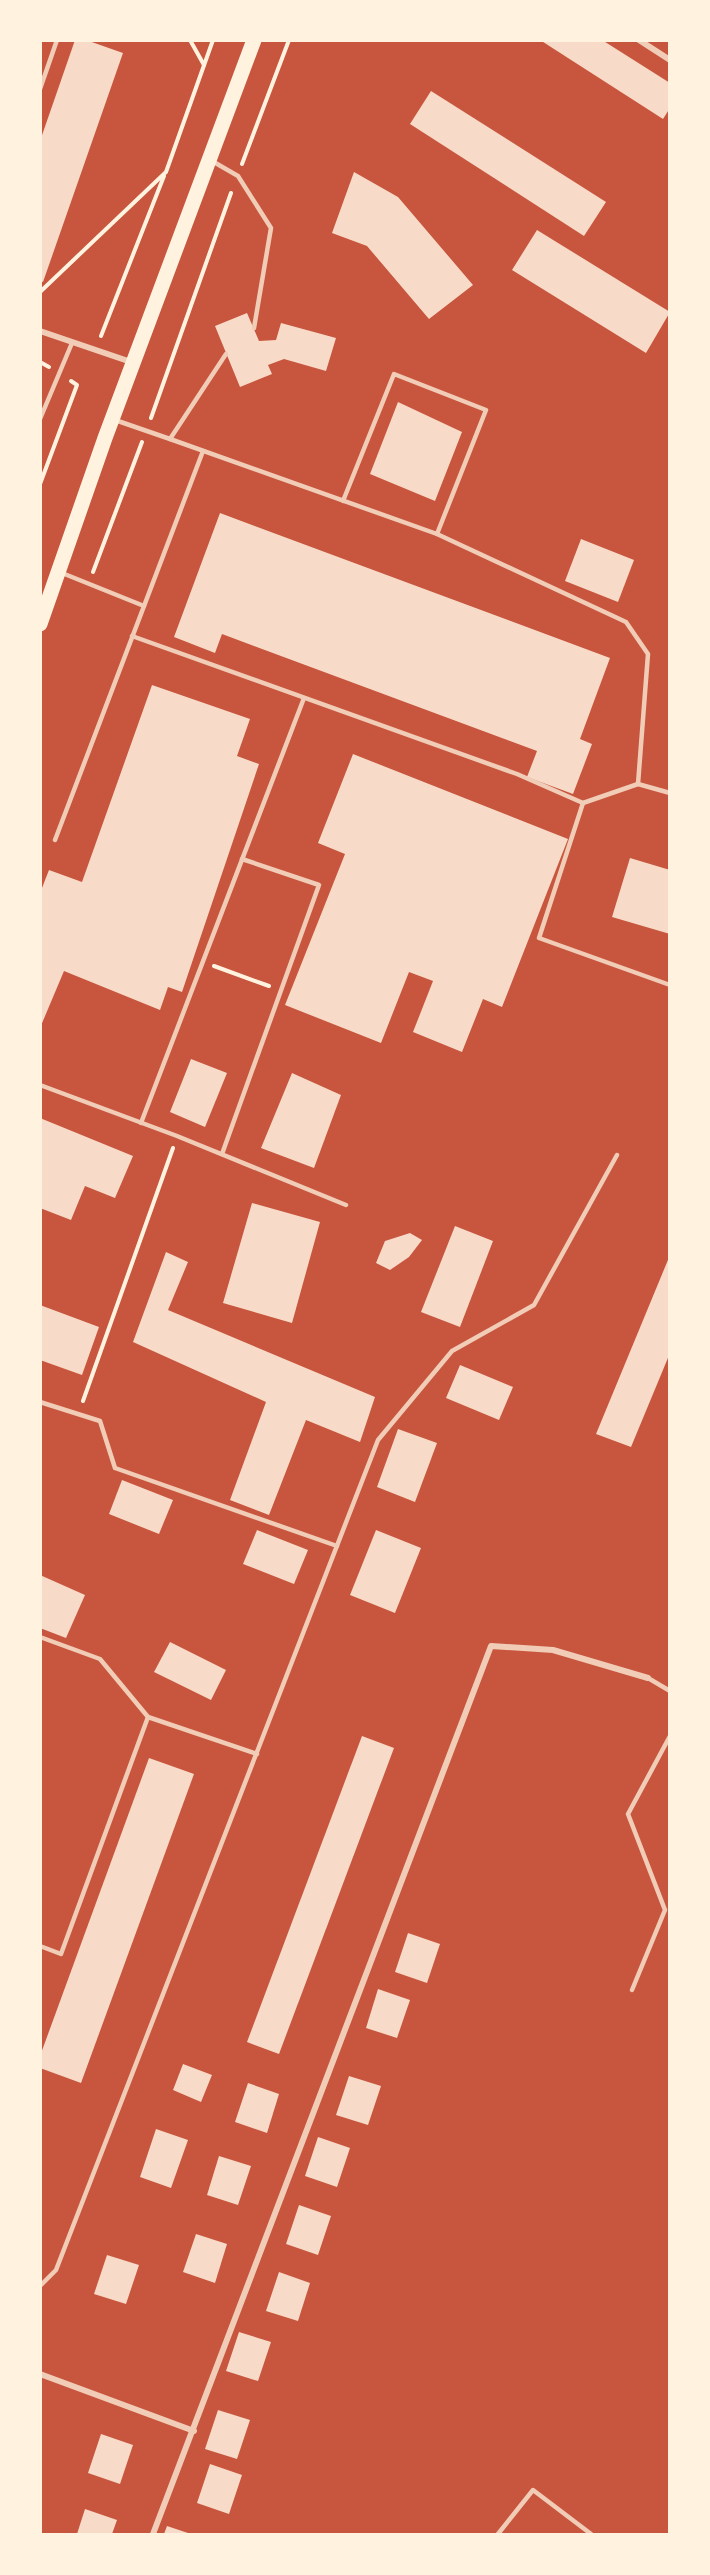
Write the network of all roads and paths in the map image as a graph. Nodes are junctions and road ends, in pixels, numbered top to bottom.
1 (57, 40) edge
2 (190, 40) edge
3 (213, 40) edge
4 (254, 40) edge
5 (290, 40) edge
6 (639, 40) edge
7 (669, 60) edge
8 (204, 65) junction
9 (40, 89) edge
10 (209, 159) junction
11 (166, 172) junction
12 (237, 176) junction
13 (40, 292) edge
14 (254, 328) dead end
15 (40, 331) edge
16 (72, 343) junction
17 (95, 351) junction
18 (226, 354) dead end
19 (134, 363) junction
20 (77, 385) dead end
21 (40, 419) edge
22 (113, 420) junction
23 (147, 429) junction
24 (170, 439) junction
25 (203, 451) junction
26 (40, 484) edge
27 (343, 501) junction
28 (436, 534) junction
29 (59, 572) junction
30 (89, 584) junction
31 (144, 606) junction
32 (40, 624) edge
33 (132, 636) junction
34 (304, 698) junction
35 (638, 784) junction
36 (669, 793) edge
37 (583, 803) junction
38 (55, 840) dead end
39 (242, 859) junction
40 (203, 962) junction
41 (669, 985) edge
42 (281, 991) junction
43 (40, 1086) edge
44 (141, 1123) junction
45 (177, 1136) junction
46 (222, 1154) junction
47 (617, 1155) dead end
48 (346, 1204) dead end
49 (40, 1402) edge
50 (79, 1414) junction
51 (337, 1546) junction
52 (40, 1637) edge
53 (648, 1678) joint
54 (669, 1691) edge
55 (148, 1717) junction
56 (669, 1736) edge
57 (257, 1754) junction
58 (40, 1946) edge
59 (632, 1990) dead end
60 (40, 2286) edge
61 (40, 2374) edge
62 (194, 2431) junction
63 (153, 2535) edge
64 (498, 2535) edge
65 (591, 2535) edge

1 - 9 lane
2 - 8 path
3 - 8 path
4 - 10 main road
5 - 12 path
6 - 7 street
8 - 11 path
10 - 12 lane
10 - 19 main road
11 - 13 path
11 - 17 path
12 - 14 lane
12 - 23 path
15 - 16 street
16 - 17 street
16 - 21 lane
17 - 19 street
18 - 24 lane
19 - 22 main road
20 - 26 path
22 - 23 lane
22 - 29 main road
23 - 24 lane
23 - 30 path
24 - 25 lane
25 - 27 lane
25 - 31 lane
27 - 28 lane
27 - 28 lane
28 - 35 lane
29 - 30 lane
29 - 32 main road
30 - 31 lane
31 - 33 lane
33 - 34 lane
33 - 38 lane
34 - 37 lane
34 - 39 lane
35 - 36 lane
35 - 37 lane
37 - 41 lane
39 - 40 lane
39 - 42 lane
40 - 42 path
40 - 44 lane
42 - 46 lane
43 - 44 lane
44 - 45 lane
45 - 46 lane
45 - 50 path
46 - 48 lane
47 - 51 lane
49 - 50 lane
50 - 51 lane
51 - 57 lane
52 - 55 lane
53 - 54 lane
53 - 62 street
55 - 57 lane
55 - 58 lane
56 - 59 lane
57 - 60 lane
61 - 62 street
62 - 63 street
64 - 65 lane

